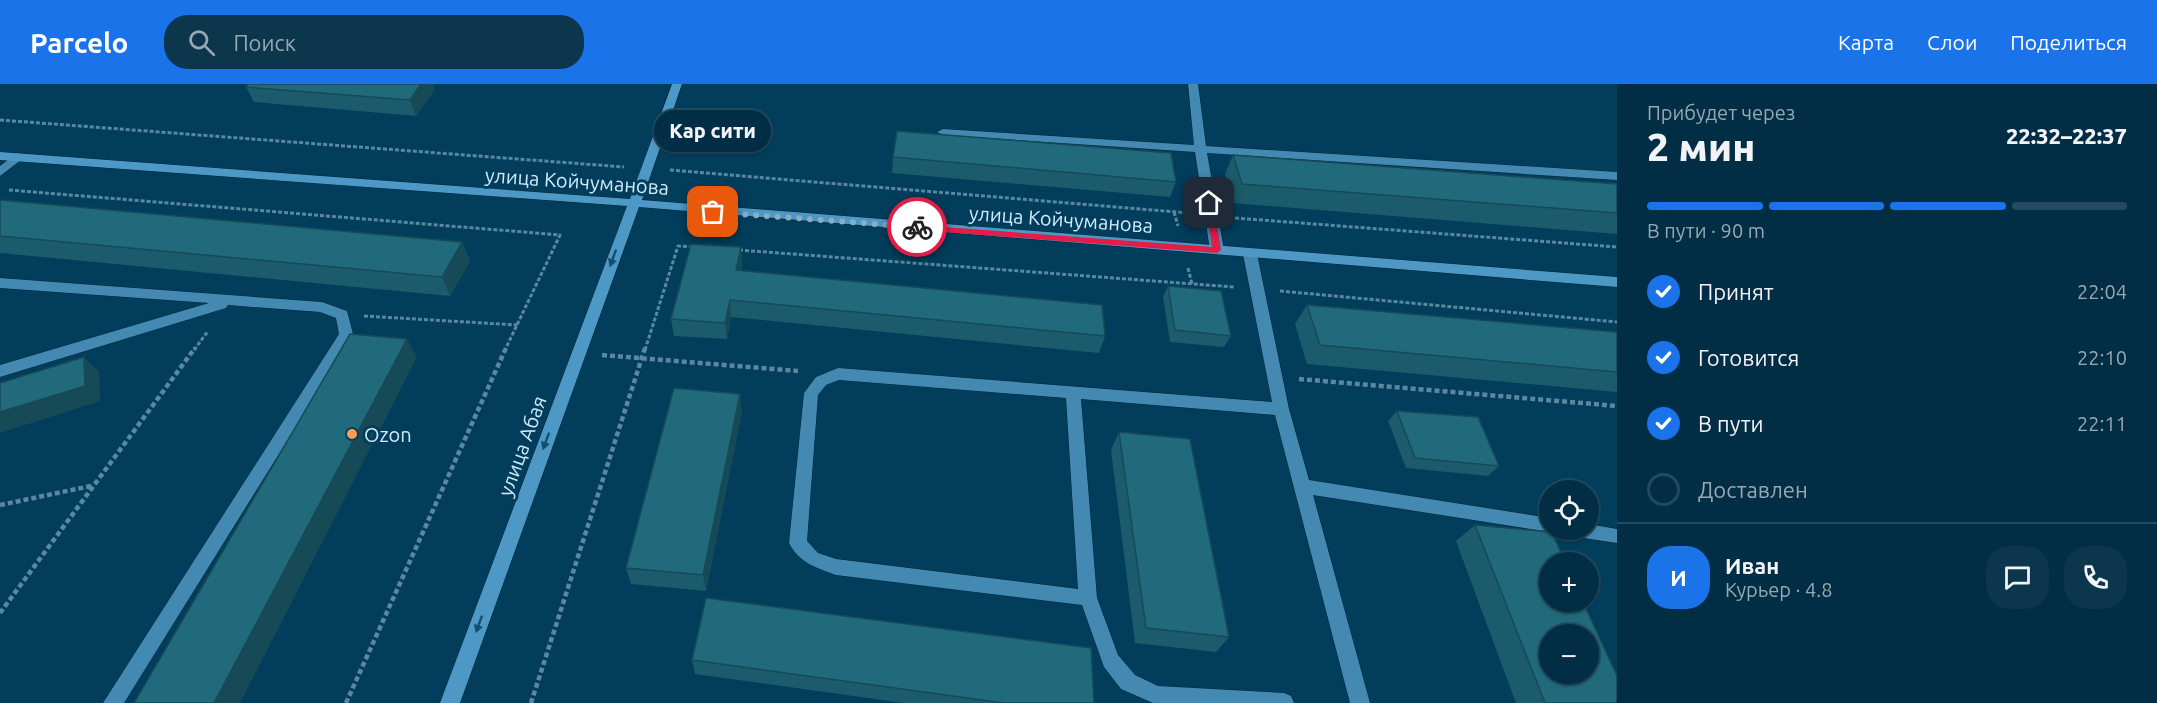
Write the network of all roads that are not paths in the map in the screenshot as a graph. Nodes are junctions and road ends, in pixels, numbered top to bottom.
1 (677, 84) edge
2 (1193, 84) edge
3 (943, 132) edge
4 (1200, 148) junction
5 (0, 156) edge
6 (17, 158) junction
7 (0, 172) edge
8 (1617, 176) edge
9 (634, 203) junction
10 (1217, 250) junction
11 (1250, 254) junction
12 (1617, 282) edge
13 (0, 283) edge
14 (230, 302) junction
15 (0, 371) edge
16 (1073, 392) junction
17 (1281, 410) junction
18 (1303, 486) junction
19 (1539, 523) edge
20 (1599, 533) edge
21 (1617, 536) edge
22 (1088, 598) junction
23 (113, 703) edge
24 (450, 703) edge
25 (1284, 703) edge
26 (1360, 703) edge

1 - 9 street, улица Абая
2 - 4 street
3 - 4 street
4 - 8 street
4 - 10 street
5 - 6 street, улица Койчуманова
6 - 7 street
6 - 9 street, улица Койчуманова
9 - 10 street, улица Койчуманова
9 -> 24 street, улица Абая
10 - 11 street, улица Койчуманова
11 - 12 street, улица Койчуманова
11 - 17 street
13 - 14 street
14 - 15 street
14 - 23 street
16 - 17 street
16 - 22 street
16 - 22 street
17 - 18 street
18 - 19 street
18 - 26 street
20 - 21 street
22 - 25 street

